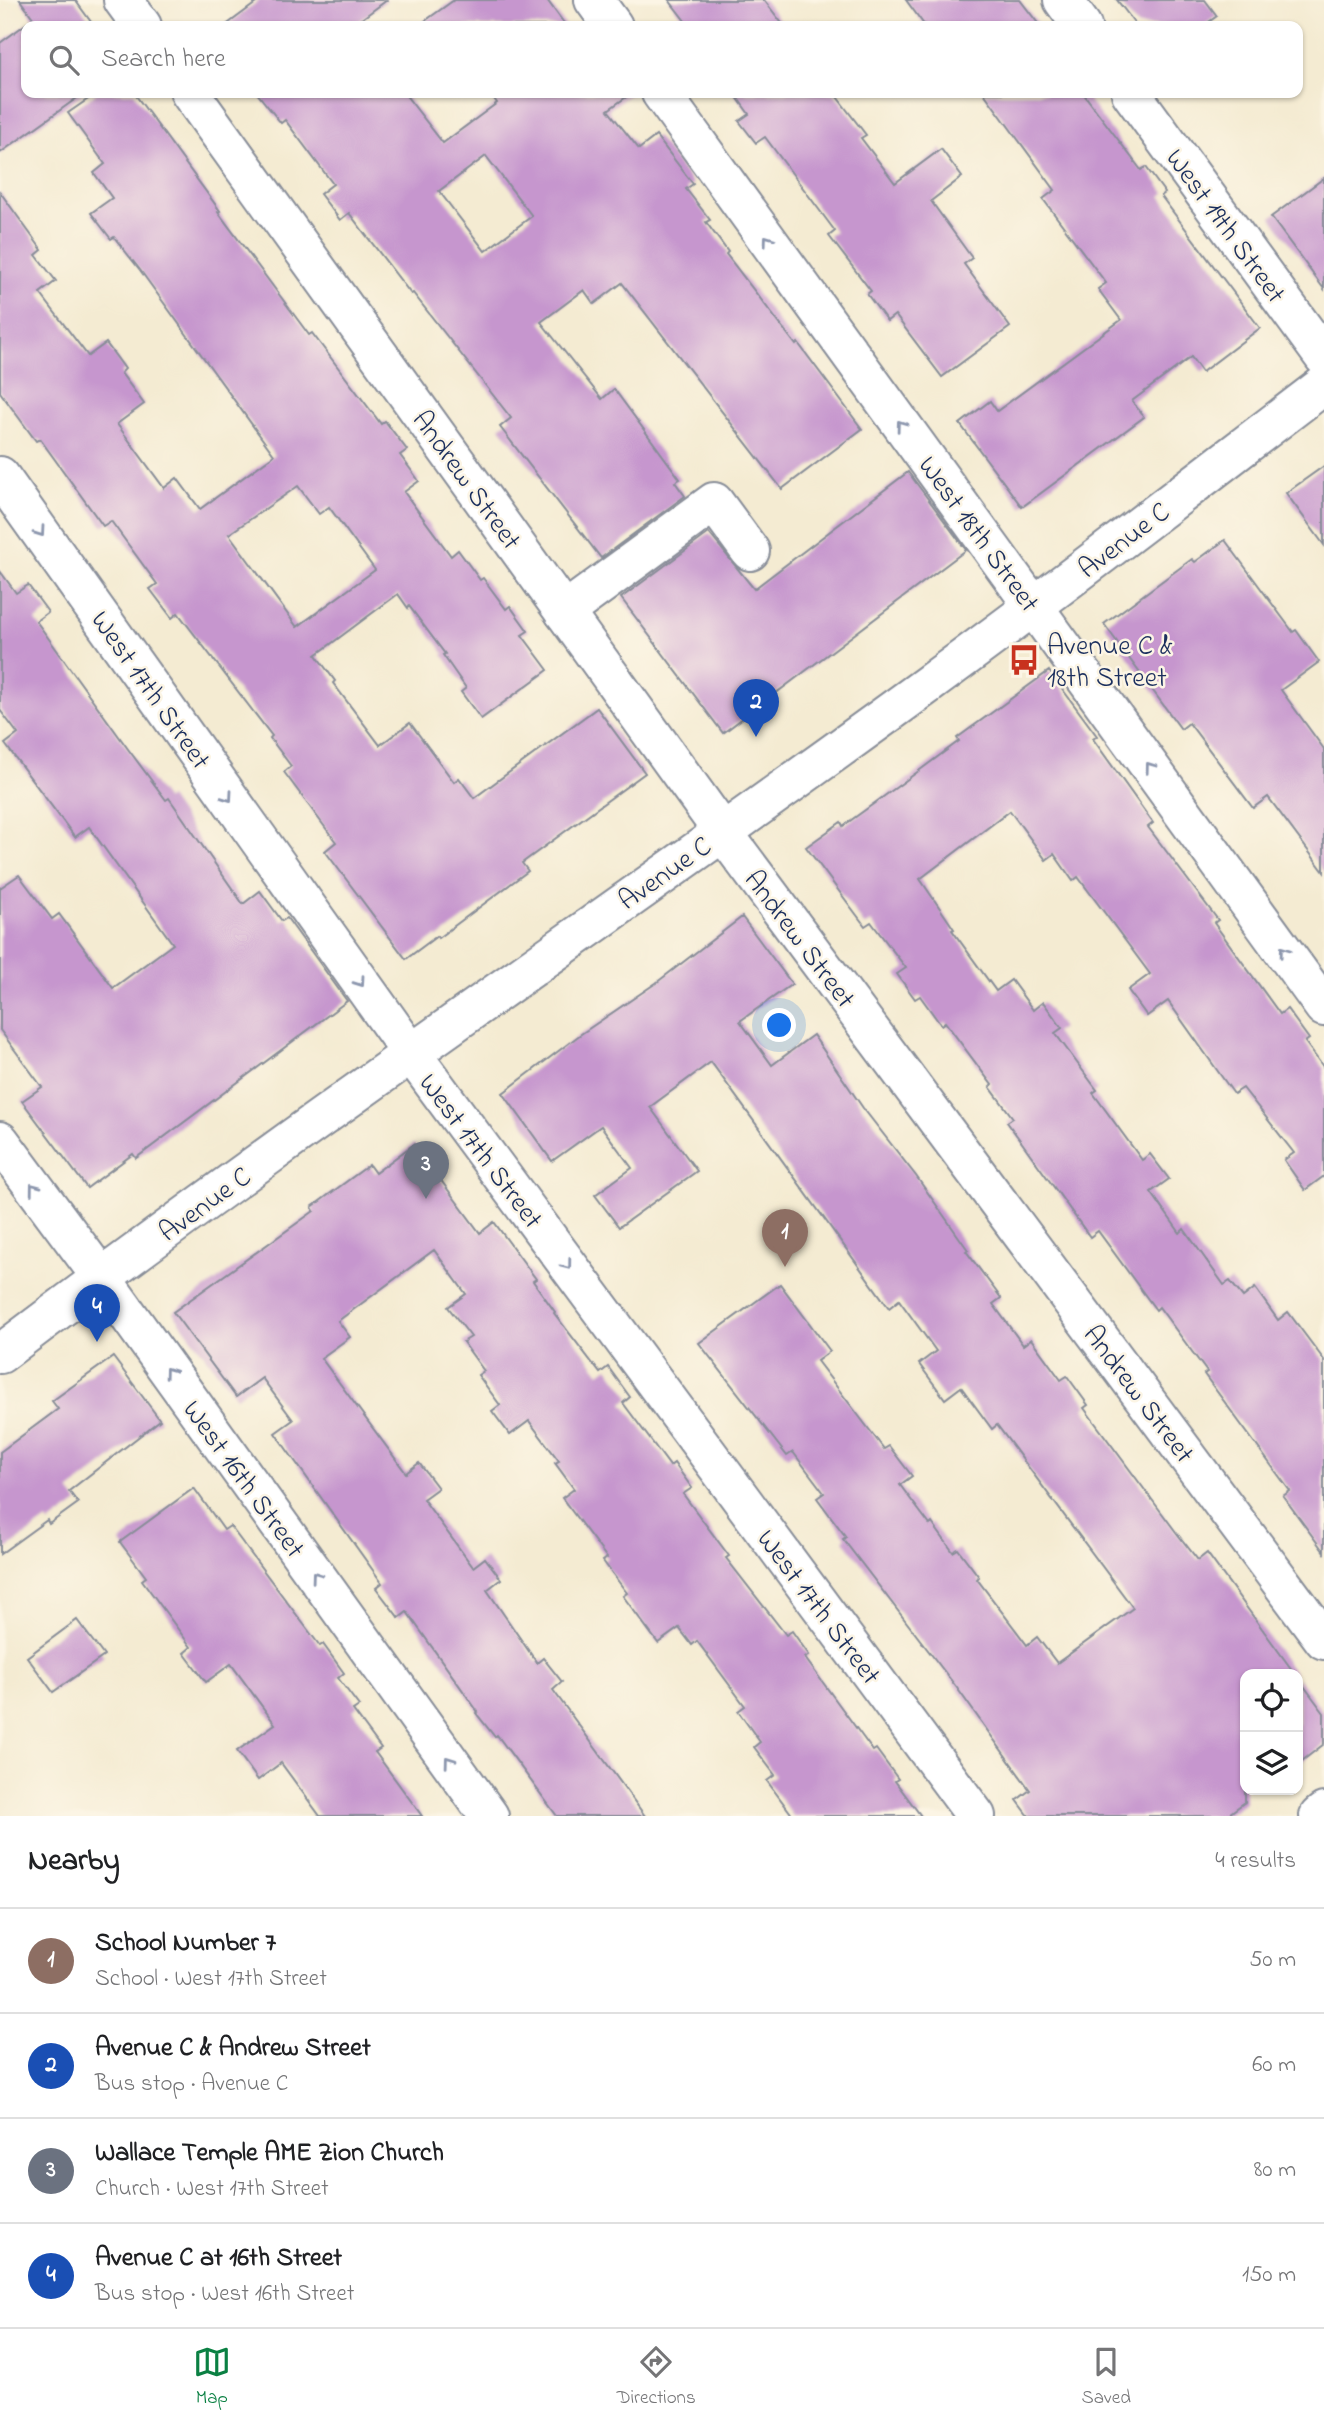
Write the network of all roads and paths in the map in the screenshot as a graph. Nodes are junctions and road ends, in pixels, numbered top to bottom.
1 (123, 0) edge
2 (594, 0) edge
3 (1063, 0) edge
4 (138, 21) edge
5 (609, 21) edge
6 (1078, 21) edge
7 (194, 98) edge
8 (666, 98) edge
9 (1135, 98) edge
10 (1324, 358) edge
11 (1324, 384) edge
12 (0, 476) edge
13 (750, 551) dead end
14 (1033, 607) junction
15 (564, 612) junction
16 (722, 831) junction
17 (1324, 1007) edge
18 (411, 1053) junction
19 (0, 1142) edge
20 (101, 1277) junction
21 (0, 1354) edge
22 (1324, 1640) edge
23 (1324, 1812) edge
24 (489, 1816) edge
25 (976, 1816) edge
26 (1319, 1816) edge

1 - 4 street
2 - 5 street
3 - 6 street
7 - 15 street, Andrew Street
14 -> 8 street, West 18th Street
9 - 10 street, West 19th Street
11 - 14 street, Avenue C
12 -> 18 street, West 17th Street
13 - 15 street
14 - 16 street, Avenue C
17 -> 14 street, West 18th Street
15 - 16 street, Andrew Street
16 - 18 street, Avenue C
16 - 22 street, Andrew Street
18 - 20 street, Avenue C
18 -> 25 street, West 17th Street
20 -> 19 street, West 16th Street
20 - 21 street, Avenue C
24 -> 20 street, West 16th Street
23 - 26 street

